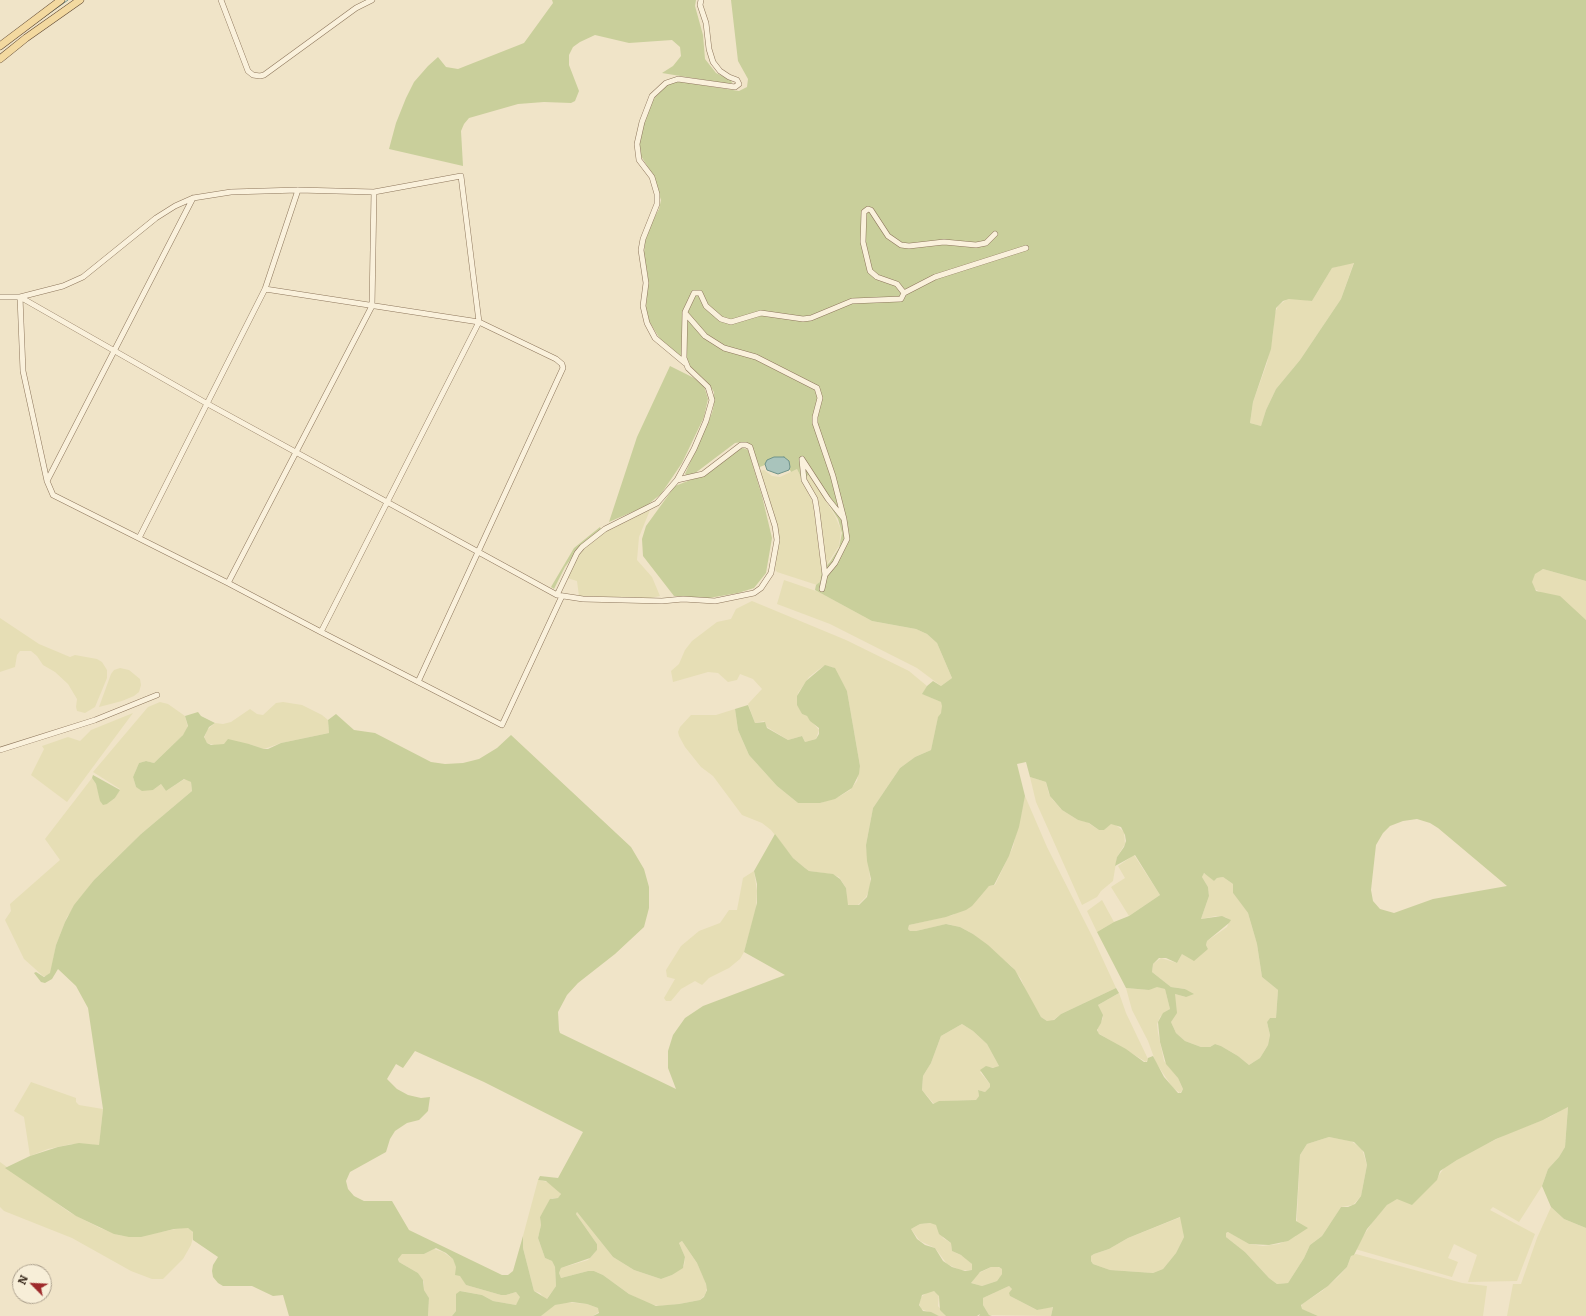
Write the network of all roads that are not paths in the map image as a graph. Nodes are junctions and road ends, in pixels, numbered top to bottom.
1 (61, 0) edge
2 (80, 0) edge
3 (221, 0) edge
4 (372, 0) edge
5 (701, 0) edge
6 (0, 46) edge
7 (0, 59) edge
8 (298, 190) junction
9 (374, 192) junction
10 (193, 198) junction
11 (995, 234) dead end
12 (1026, 248) dead end
13 (265, 289) junction
14 (904, 293) junction
15 (20, 297) junction
16 (0, 298) edge
17 (372, 306) junction
18 (685, 312) junction
19 (479, 322) junction
20 (114, 350) junction
21 (685, 363) junction
22 (206, 403) junction
23 (297, 451) junction
24 (677, 480) junction
25 (47, 481) junction
26 (387, 502) junction
27 (844, 519) junction
28 (139, 538) junction
29 (477, 553) junction
30 (825, 575) junction
31 (228, 583) junction
32 (822, 589) dead end
33 (559, 596) junction
34 (321, 632) junction
35 (418, 682) junction
36 (157, 695) dead end
37 (0, 750) edge

1 - 6 main road
2 - 7 main road
3 - 4 street
5 - 21 street
8 - 9 street
8 - 10 street
8 - 13 street
9 - 17 street
9 - 19 street
10 - 15 street
10 - 20 street
11 - 14 street
12 - 14 street
13 - 17 street
13 - 22 street
14 - 18 street
15 - 16 street
15 - 20 street
15 - 25 street
17 - 19 street
17 - 23 street
18 - 21 street
18 - 27 street
19 - 26 street
19 - 29 street
20 - 22 street
20 - 25 street
21 - 24 street
22 - 23 street
22 - 28 street
23 - 26 street
23 - 31 street
24 - 33 street
24 - 33 street
25 - 28 street
26 - 29 street
26 - 34 street
27 - 30 street
27 - 30 street
28 - 31 street
29 - 33 street
29 - 35 street
30 - 32 street
31 - 34 street
33 - 35 street
34 - 35 street
36 - 37 street

